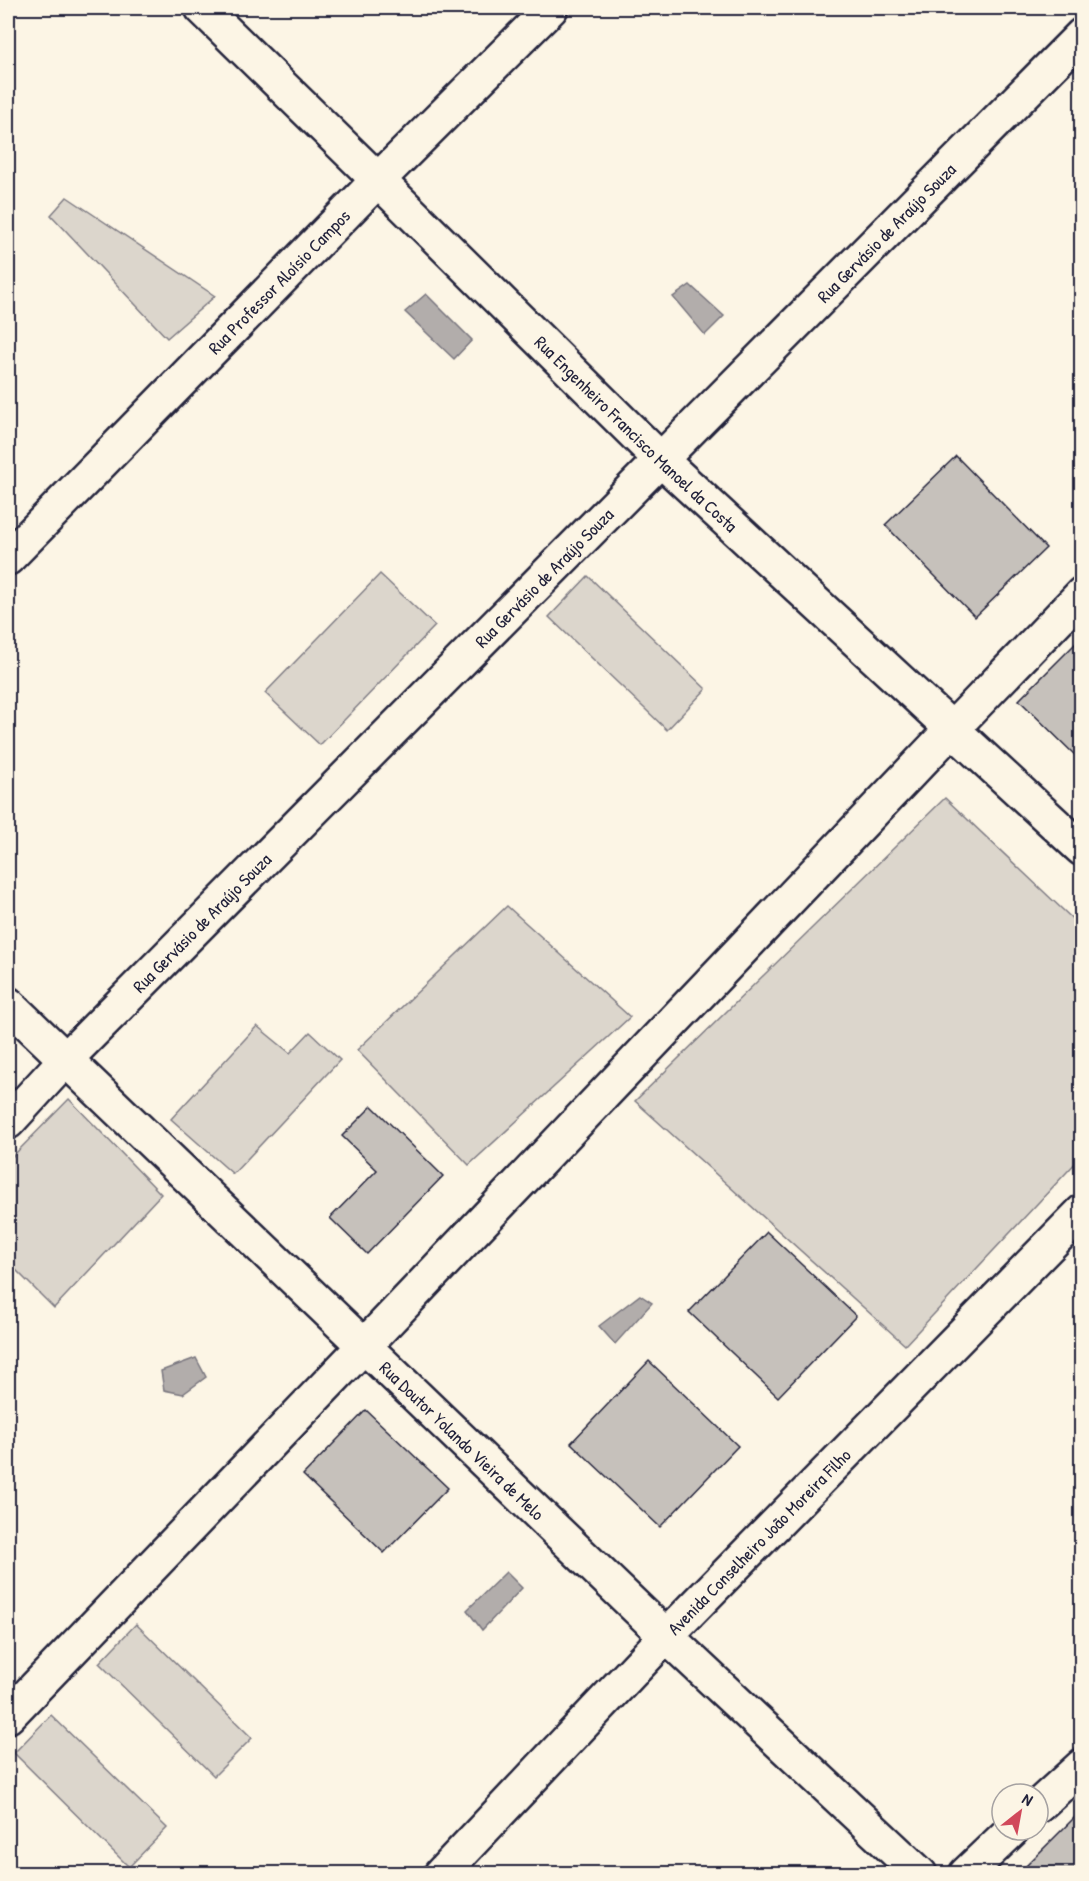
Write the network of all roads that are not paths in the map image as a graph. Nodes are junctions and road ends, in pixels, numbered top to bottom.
1 (202, 8) edge
2 (551, 8) edge
3 (1082, 35) edge
4 (378, 180) junction
5 (661, 460) junction
6 (8, 558) edge
7 (1082, 594) edge
8 (951, 730) junction
9 (1082, 849) edge
10 (8, 1004) edge
11 (65, 1060) junction
12 (8, 1122) edge
13 (1082, 1212) edge
14 (363, 1347) junction
15 (666, 1636) junction
16 (8, 1716) edge
17 (1082, 1766) edge
18 (1050, 1795) edge
19 (999, 1842) edge
20 (441, 1874) edge
21 (920, 1874) edge
22 (966, 1874) edge

1 - 4 street, Rua Engenheiro Francisco Manoel da Costa
2 - 4 street, Rua Professor Aloísio Campos
3 - 5 street, Rua Gervásio de Araújo Souza
4 - 5 street, Rua Engenheiro Francisco Manoel da Costa
4 - 6 street, Rua Professor Aloísio Campos
5 - 8 street, Rua Engenheiro Francisco Manoel da Costa
5 - 11 street, Rua Gervásio de Araújo Souza
7 - 8 street
8 - 9 street, Rua Engenheiro Francisco Manoel da Costa
8 - 14 street
10 - 11 street, Rua Doutor Yolando Vieira de Melo
11 - 12 street, Rua Gervásio de Araújo Souza
11 - 14 street, Rua Doutor Yolando Vieira de Melo
13 - 15 street, Avenida Conselheiro João Moreira Filho
14 - 15 street, Rua Doutor Yolando Vieira de Melo
14 - 16 street
15 - 20 street, Avenida Conselheiro João Moreira Filho
15 - 21 street, Rua Doutor Yolando Vieira de Melo
17 - 18 street
19 - 22 street

